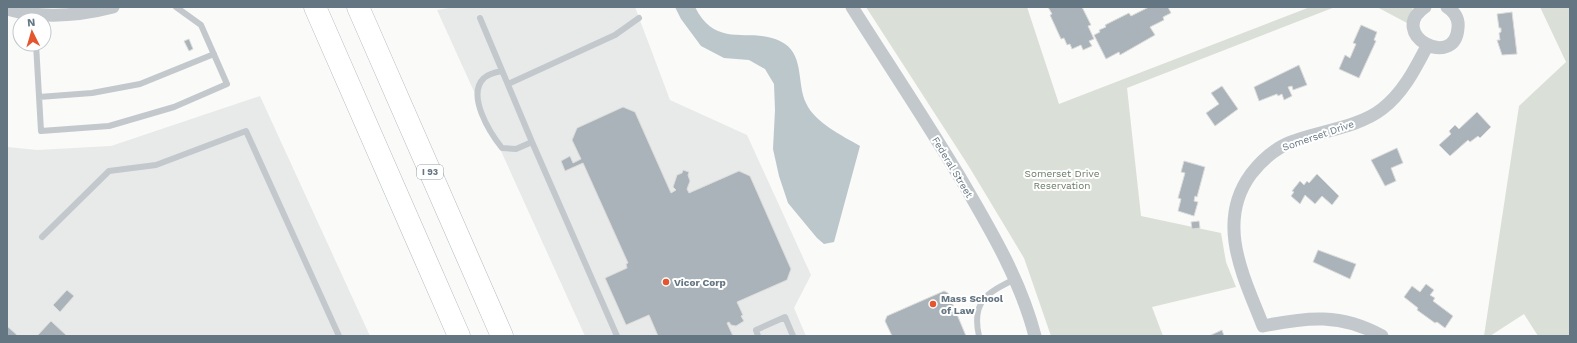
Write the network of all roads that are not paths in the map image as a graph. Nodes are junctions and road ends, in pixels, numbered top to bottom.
1 (113, 7) edge
2 (176, 7) edge
3 (315, 7) edge
4 (358, 7) edge
5 (852, 7) edge
6 (1425, 7) edge
7 (1448, 7) edge
8 (52, 16) edge
9 (480, 18) dead end
10 (639, 18) dead end
11 (1427, 46) junction
12 (36, 52) edge
13 (214, 54) junction
14 (502, 70) junction
15 (508, 84) junction
16 (39, 97) junction
17 (532, 142) junction
18 (42, 237) dead end
19 (1015, 279) junction
20 (1265, 331) edge
21 (339, 336) edge
22 (459, 336) edge
23 (502, 336) edge
24 (617, 336) edge
25 (758, 336) edge
26 (793, 336) edge
27 (979, 336) edge
28 (1035, 336) edge
29 (1382, 336) edge

1 - 8 street
2 - 13 lane
3 - 22 highway
4 - 23 highway, I 93
5 - 19 street, Federal Street
6 - 11 street
7 - 11 street
9 - 14 lane
10 - 15 lane
11 - 20 street, Somerset Drive
12 - 16 lane
13 - 16 lane
13 - 16 lane
14 - 15 lane
14 - 17 lane
15 - 17 lane
17 - 24 lane
18 - 21 lane
19 - 27 lane
19 - 28 street, Federal Street
20 - 29 street, Somerset Drive
25 - 26 lane

